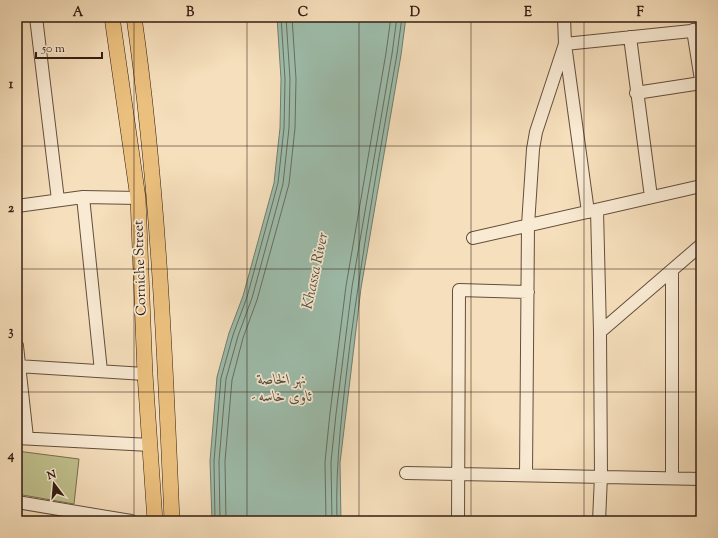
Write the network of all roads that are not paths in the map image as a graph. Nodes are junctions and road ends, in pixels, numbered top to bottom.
1 (36, 17) edge
2 (112, 17) edge
3 (134, 17) edge
4 (564, 17) edge
5 (697, 30) edge
6 (630, 37) junction
7 (565, 44) junction
8 (142, 75) junction
9 (120, 78) junction
10 (701, 81) edge
11 (636, 93) junction
12 (147, 112) junction
13 (126, 115) junction
14 (701, 186) edge
15 (83, 197) junction
16 (651, 197) junction
17 (138, 198) junction
18 (58, 200) junction
19 (17, 206) edge
20 (593, 211) junction
21 (528, 226) junction
22 (473, 238) dead end
23 (701, 245) edge
24 (672, 270) junction
25 (528, 292) junction
26 (600, 332) junction
27 (17, 346) edge
28 (18, 366) edge
29 (101, 372) junction
30 (145, 374) junction
31 (22, 438) edge
32 (150, 445) junction
33 (406, 473) dead end
34 (457, 473) junction
35 (526, 475) junction
36 (601, 476) junction
37 (672, 478) junction
38 (701, 478) edge
39 (17, 502) edge
40 (73, 516) edge
41 (131, 521) edge
42 (155, 521) edge
43 (172, 521) edge
44 (458, 521) edge
45 (599, 521) edge

1 - 18 street
2 - 9 main road, Corniche Street
3 - 8 main road, Corniche Street
4 - 7 street
5 - 6 street
5 - 10 street
6 - 7 street
6 - 11 street
7 - 20 street
7 - 21 street
8 - 9 main road
8 - 12 main road, Corniche Street
9 - 13 main road, Corniche Street
10 - 11 street
11 - 16 street
12 - 13 main road
12 - 43 main road, Corniche Street
13 - 17 main road, Corniche Street
14 - 16 street
15 - 17 street
15 - 18 street
15 - 29 street
16 - 20 street
17 - 30 main road, Corniche Street
18 - 19 street
20 - 21 street
20 - 26 street
21 - 22 street
21 - 25 street
23 - 24 street
24 - 26 street
24 - 37 street
25 - 34 street
25 - 35 street
26 - 36 street
27 - 28 street
28 - 29 street
28 - 31 street
29 - 30 street
30 - 32 main road, Corniche Street
31 - 32 street
32 - 42 main road, Corniche Street
33 - 34 street
34 - 35 street
34 - 44 street
35 - 36 street
36 - 37 street
36 - 45 street
37 - 38 street
39 - 40 street
40 - 41 street

